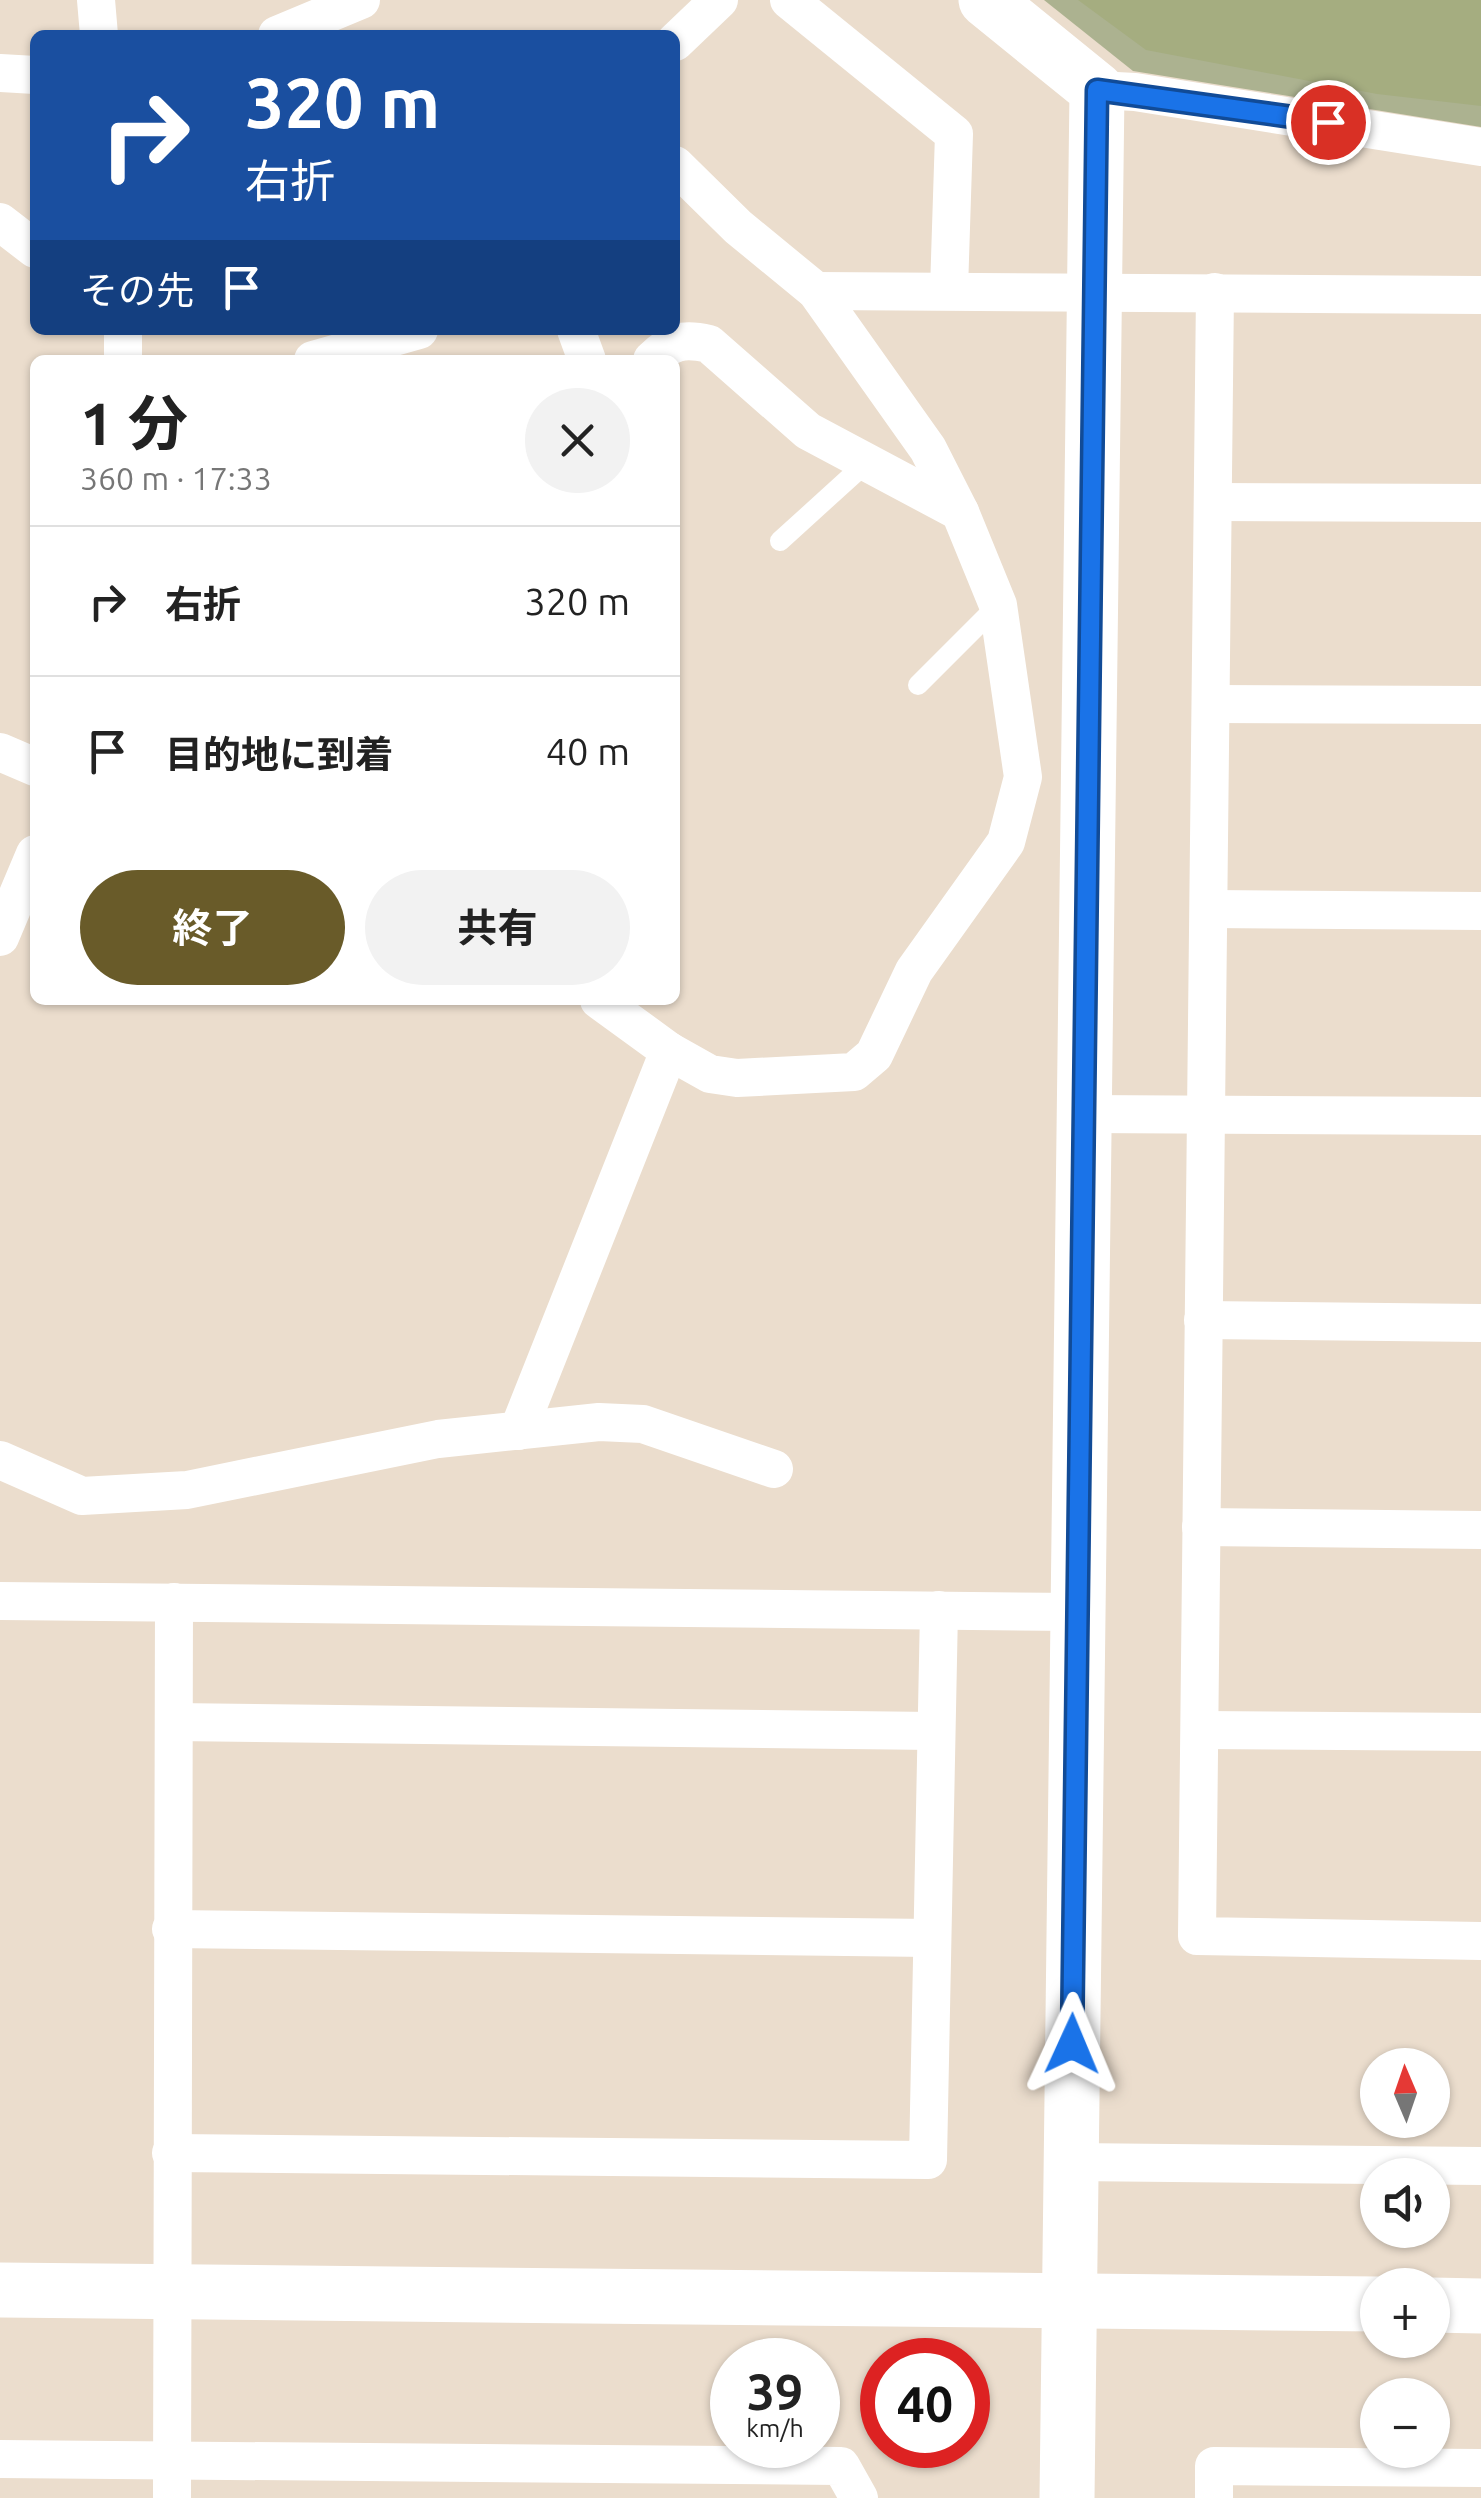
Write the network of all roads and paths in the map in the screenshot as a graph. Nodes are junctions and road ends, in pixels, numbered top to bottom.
1 (96, 0) edge
2 (360, 0) edge
3 (719, 0) edge
4 (789, 0) edge
5 (986, 0) edge
6 (99, 30) edge
7 (289, 30) edge
8 (680, 37) edge
9 (0, 74) edge
10 (30, 75) edge
11 (1097, 90) junction
12 (1481, 147) edge
13 (680, 170) edge
14 (0, 222) edge
15 (30, 245) edge
16 (949, 290) junction
17 (816, 291) junction
18 (1096, 292) junction
19 (1215, 292) junction
20 (1481, 295) edge
21 (401, 335) edge
22 (331, 355) edge
23 (657, 355) edge
24 (867, 462) junction
25 (1214, 502) junction
26 (1481, 504) edge
27 (960, 512) junction
28 (780, 542) dead end
29 (998, 606) junction
30 (918, 685) dead end
31 (1212, 704) junction
32 (1481, 705) edge
33 (0, 752) edge
34 (30, 766) edge
35 (30, 866) edge
36 (1210, 910) junction
37 (1481, 911) edge
38 (0, 938) edge
39 (606, 1005) edge
40 (669, 1051) junction
41 (1083, 1114) junction
42 (1207, 1114) junction
43 (1481, 1116) edge
44 (1203, 1320) junction
45 (1481, 1323) edge
46 (518, 1431) junction
47 (0, 1460) edge
48 (774, 1469) dead end
49 (1202, 1527) junction
50 (1481, 1530) edge
51 (0, 1601) edge
52 (174, 1602) junction
53 (939, 1610) junction
54 (1076, 1612) junction
55 (174, 1722) junction
56 (1201, 1730) junction
57 (934, 1731) junction
58 (1481, 1732) edge
59 (172, 1930) junction
60 (931, 1938) junction
61 (1481, 1942) edge
62 (170, 2154) junction
63 (1071, 2162) junction
64 (1481, 2166) edge
65 (0, 2290) edge
66 (171, 2290) junction
67 (1069, 2300) junction
68 (1360, 2304) edge
69 (1450, 2305) edge
70 (1481, 2306) edge
71 (0, 2459) edge
72 (1481, 2468) edge
73 (172, 2479) edge
74 (517, 2481) edge
75 (859, 2498) edge
76 (1067, 2498) edge
77 (1214, 2498) edge

1 - 6 street
2 - 7 street
3 - 8 street
4 - 16 street
5 - 11 street
9 - 10 street
11 - 12 street
11 - 18 street
13 - 17 street
14 - 15 street
16 - 17 street
16 - 18 street
17 - 27 street
18 - 19 street
18 - 41 street
19 - 20 street
19 - 25 street
21 - 22 street
23 - 24 street
24 - 27 street
24 - 28 lane
25 - 26 street
25 - 31 street
27 - 29 street
29 - 30 lane
29 - 40 street
31 - 32 street
31 - 36 street
33 - 34 street
35 - 38 street
36 - 37 street
36 - 42 street
39 - 40 street
40 - 46 street
41 - 42 street
41 - 54 street
42 - 43 street
42 - 44 street
44 - 45 street
44 - 49 street
46 - 47 street
46 - 48 street
49 - 50 street
49 - 56 street
51 - 52 street
52 - 53 street
52 - 55 street
53 - 54 street
53 - 57 street
54 - 63 street
55 - 57 street
55 - 59 street
56 - 58 street
56 - 61 street
57 - 60 street
59 - 60 street
59 - 62 street
60 - 62 street
62 - 66 street
63 - 64 street
63 - 67 street
65 - 66 street
66 - 67 street
66 - 73 street
67 - 68 street
67 - 76 street
69 - 70 street
71 - 73 street
72 - 77 street
73 - 74 street
74 - 75 street

